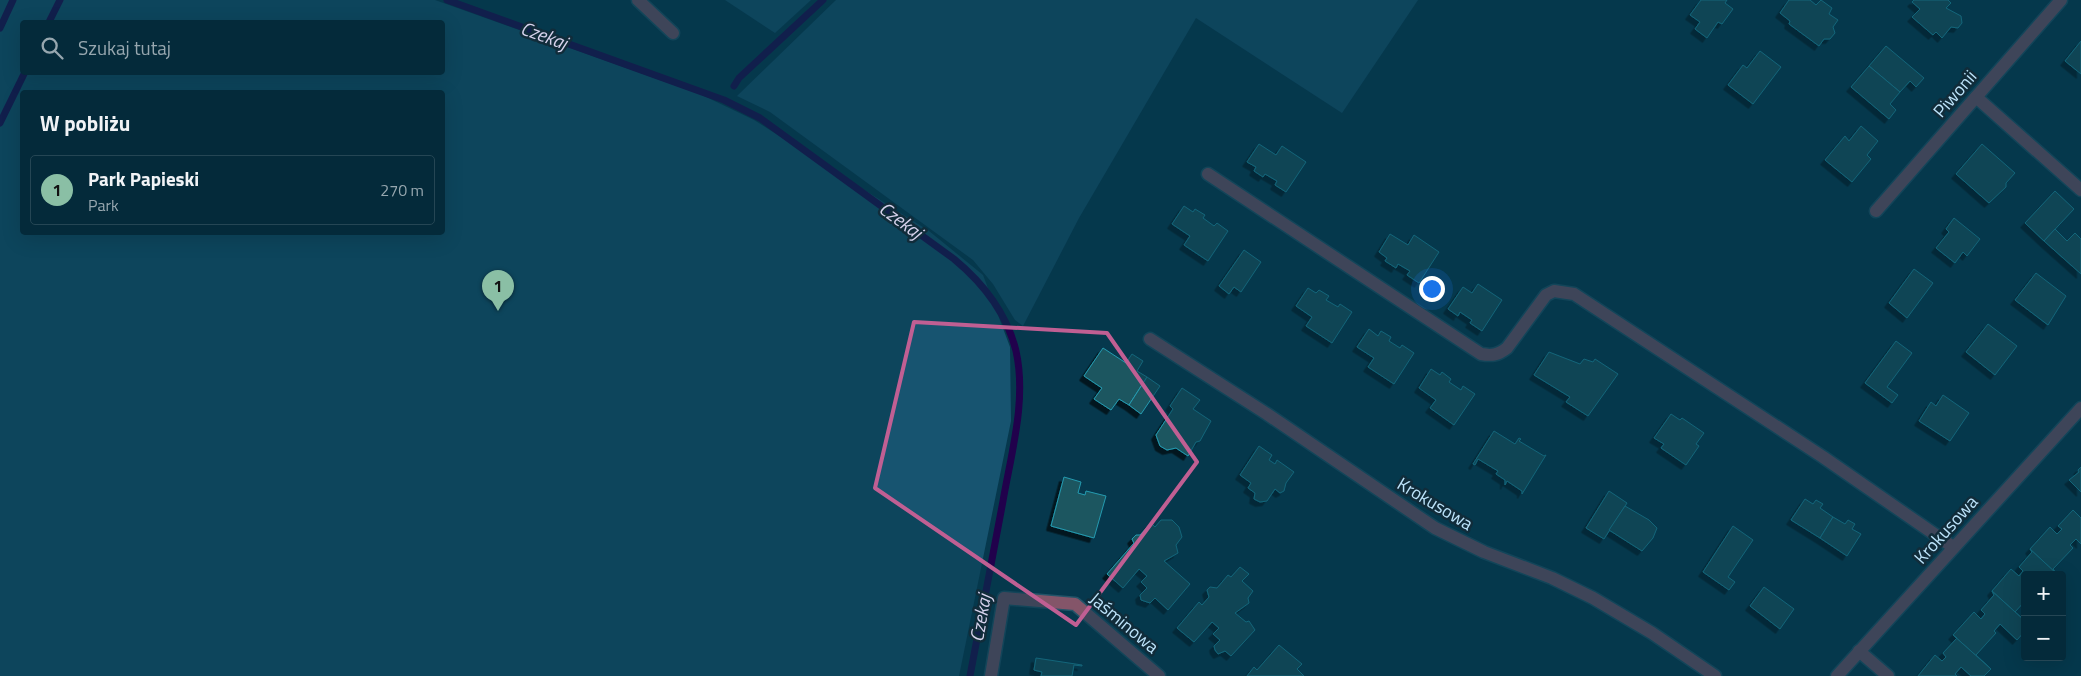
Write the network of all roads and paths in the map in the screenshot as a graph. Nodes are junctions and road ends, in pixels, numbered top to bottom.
1 (638, 0) edge
2 (2061, 0) edge
3 (673, 33) dead end
4 (1976, 97) junction
5 (1208, 174) dead end
6 (2081, 190) edge
7 (1876, 211) dead end
8 (1150, 339) dead end
9 (2081, 408) edge
10 (1954, 548) junction
11 (1859, 651) junction
12 (991, 676) edge
13 (1158, 676) edge
14 (1715, 676) edge
15 (1838, 676) edge
16 (1888, 676) edge

1 - 3 street
2 - 4 street, Piwonii
4 - 6 street
4 - 7 street, Piwonii
5 - 10 street
8 - 14 street, Krokusowa
9 - 10 street, Krokusowa
10 - 11 street, Krokusowa
11 - 15 street, Krokusowa
11 - 16 street
12 - 13 street, Jaśminowa

